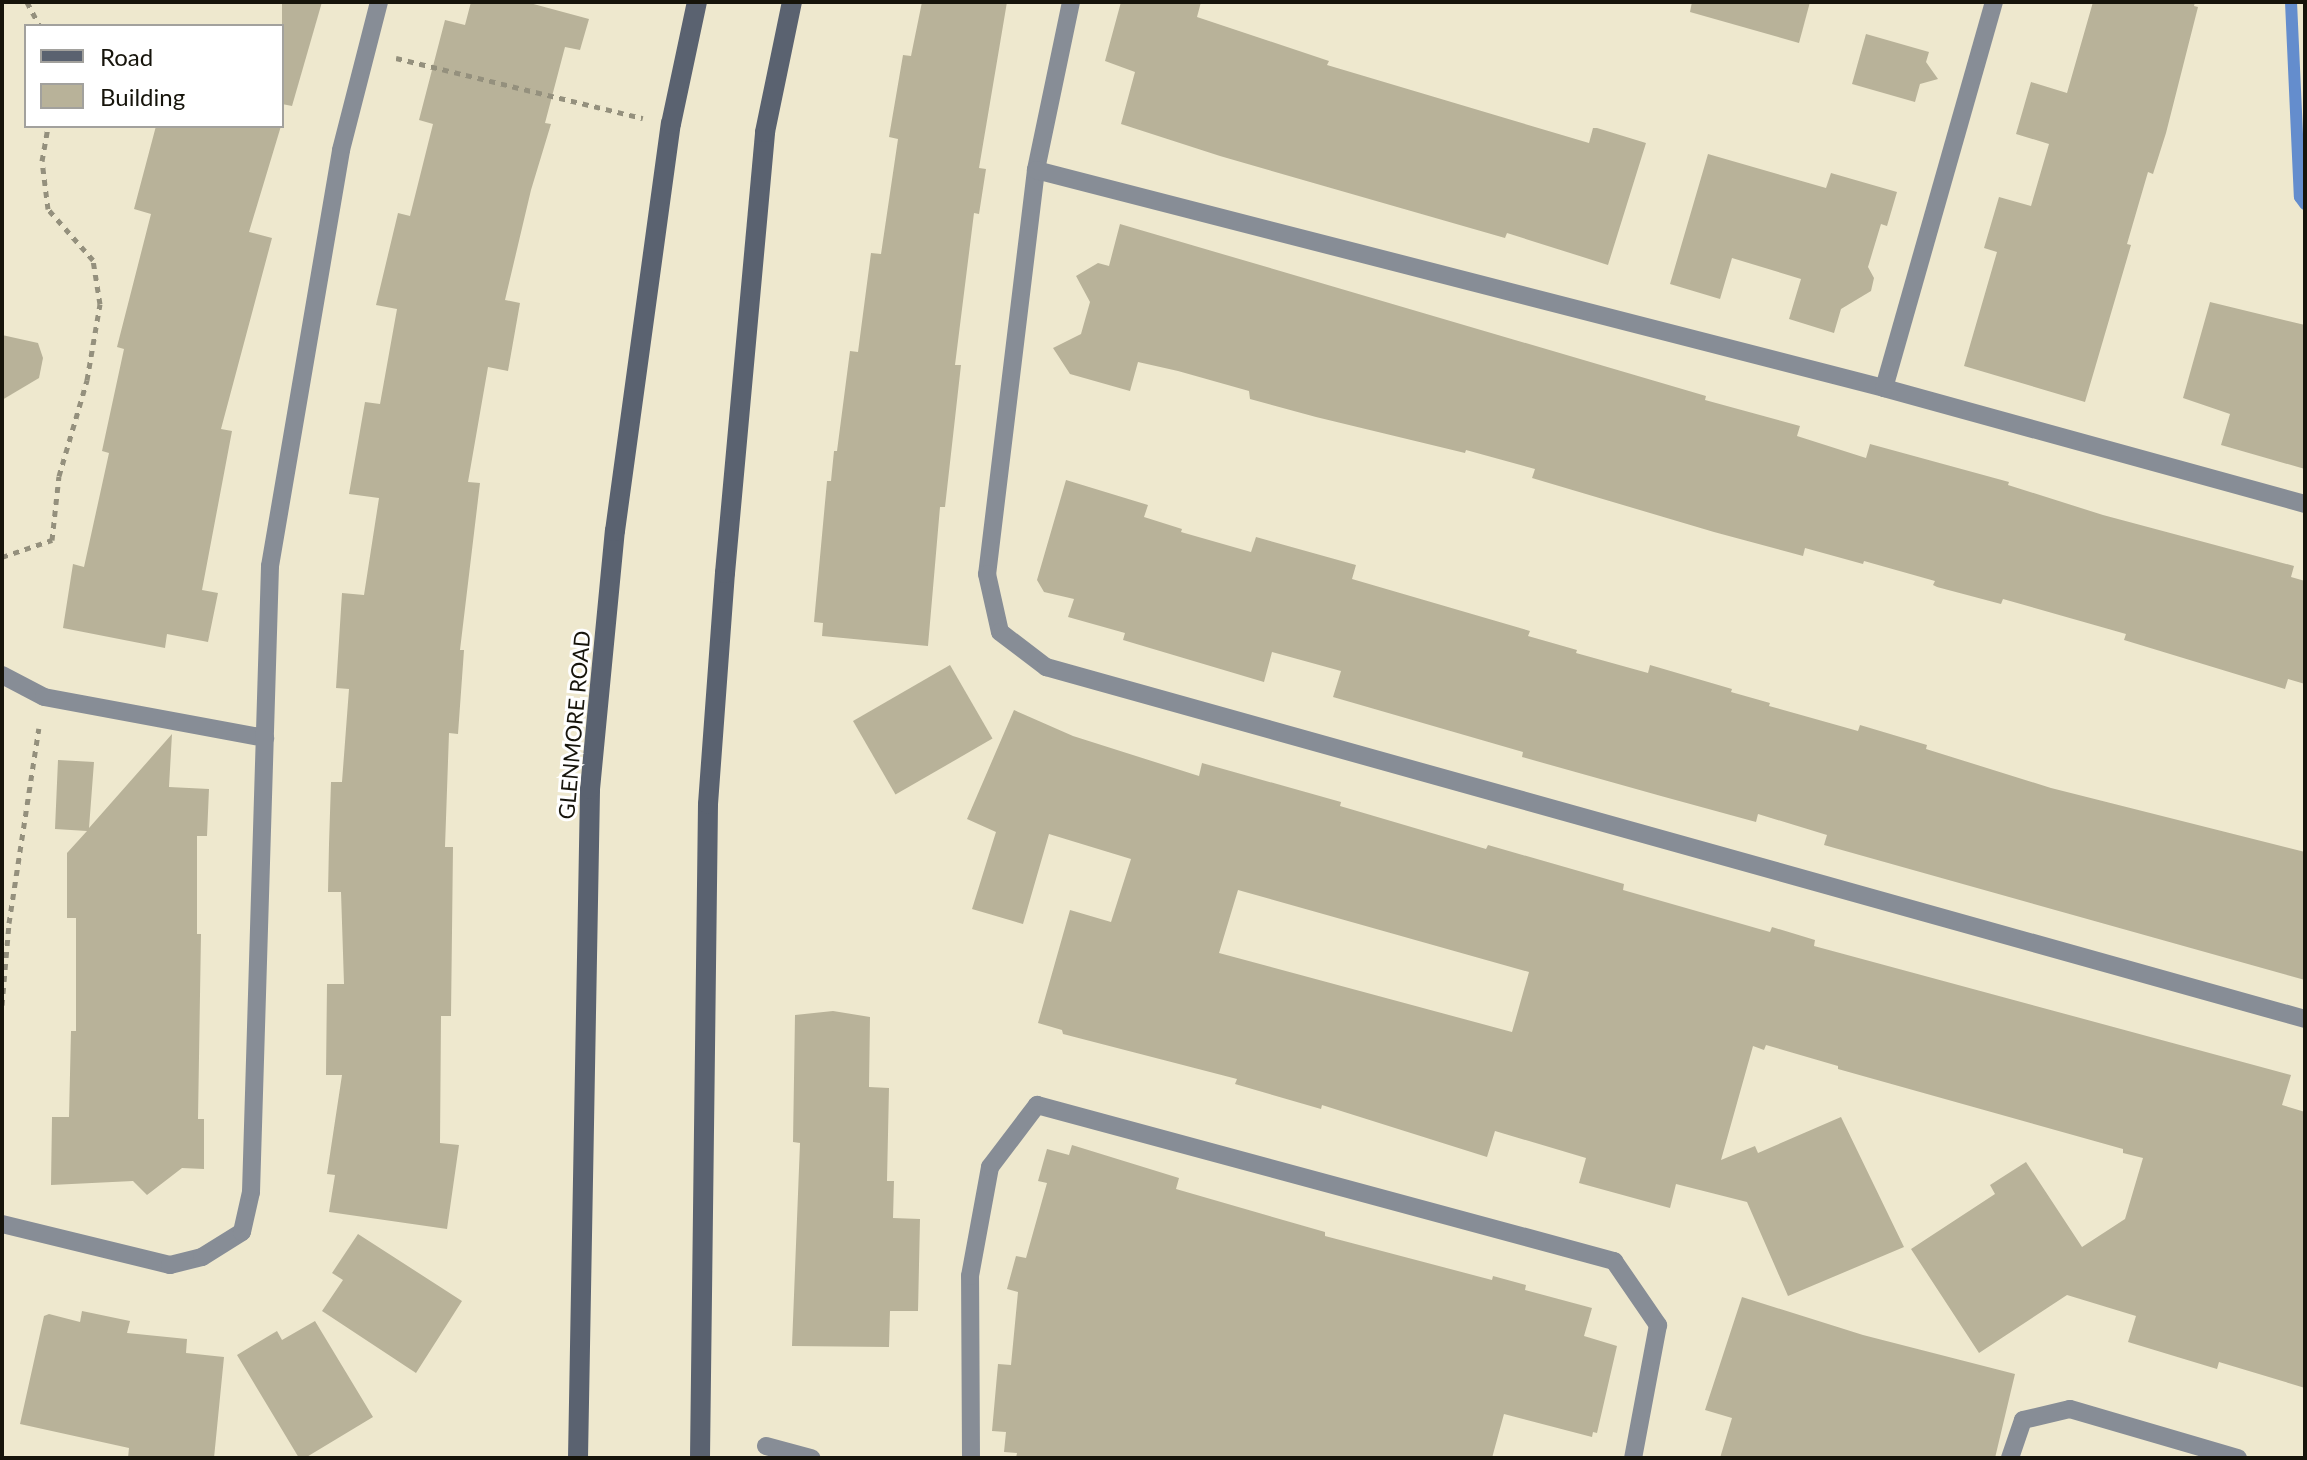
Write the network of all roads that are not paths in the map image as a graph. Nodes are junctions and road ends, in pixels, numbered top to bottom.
1 (379, 2) edge
2 (697, 2) edge
3 (792, 2) edge
4 (1071, 2) edge
5 (1994, 2) edge
6 (1036, 170) junction
7 (1884, 388) junction
8 (2305, 504) edge
9 (2, 675) edge
10 (265, 738) junction
11 (2305, 1019) edge
12 (2, 1224) edge
13 (766, 1446) dead end
14 (578, 1458) edge
15 (700, 1458) edge
16 (811, 1458) edge
17 (971, 1458) edge
18 (1633, 1458) edge
19 (2010, 1458) edge
20 (2238, 1458) edge

1 - 10 lane
2 - 14 main road, GLENMORE ROAD
3 - 15 main road
4 - 6 lane
5 - 7 lane
6 - 7 lane
6 - 11 lane
7 - 8 lane
9 - 10 lane
10 - 12 lane
13 - 16 lane
17 - 18 lane
19 - 20 lane

